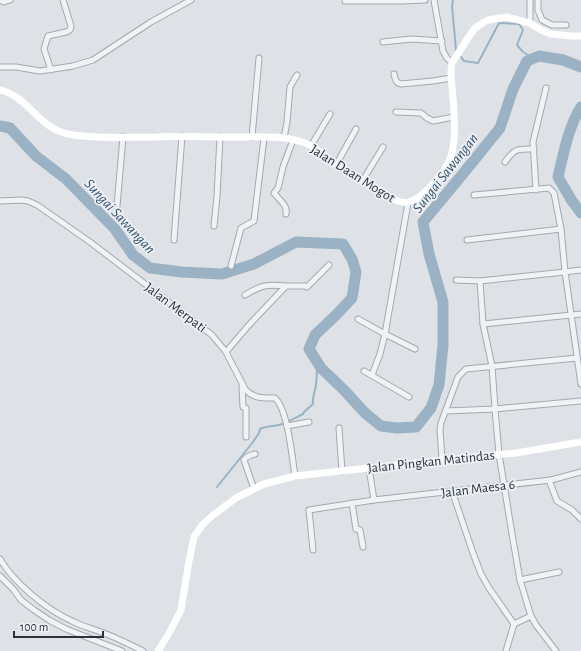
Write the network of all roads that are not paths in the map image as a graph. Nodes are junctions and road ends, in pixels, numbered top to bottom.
1 (0, 0) edge
2 (10, 0) edge
3 (63, 0) edge
4 (191, 0) edge
5 (425, 0) edge
6 (434, 0) edge
7 (530, 0) edge
8 (538, 0) edge
9 (345, 1) edge
10 (530, 23) junction
11 (566, 25) dead end
12 (581, 36) edge
13 (442, 41) junction
14 (383, 42) dead end
15 (259, 58) dead end
16 (453, 61) junction
17 (0, 67) edge
18 (51, 70) junction
19 (394, 74) dead end
20 (297, 75) dead end
21 (451, 78) junction
22 (546, 88) dead end
23 (0, 90) edge
24 (396, 112) dead end
25 (330, 114) dead end
26 (454, 117) junction
27 (356, 129) dead end
28 (182, 136) junction
29 (123, 137) junction
30 (220, 137) junction
31 (252, 137) junction
32 (264, 138) junction
33 (284, 138) junction
34 (293, 140) junction
35 (312, 146) junction
36 (383, 146) dead end
37 (534, 149) junction
38 (505, 162) dead end
39 (336, 165) junction
40 (362, 180) junction
41 (536, 190) junction
42 (474, 195) dead end
43 (0, 200) edge
44 (408, 203) junction
45 (117, 206) dead end
46 (286, 214) dead end
47 (214, 226) dead end
48 (561, 229) junction
49 (174, 240) dead end
50 (467, 240) dead end
51 (329, 265) dead end
52 (231, 266) dead end
53 (581, 270) edge
54 (565, 272) junction
55 (456, 280) dead end
56 (480, 281) junction
57 (286, 286) junction
58 (245, 295) dead end
59 (581, 314) edge
60 (571, 316) junction
61 (358, 319) dead end
62 (483, 324) junction
63 (385, 334) junction
64 (415, 349) dead end
65 (226, 352) junction
66 (577, 358) junction
67 (492, 366) junction
68 (364, 371) dead end
69 (372, 375) junction
70 (242, 383) junction
71 (581, 384) edge
72 (409, 397) dead end
73 (581, 401) edge
74 (495, 409) junction
75 (446, 411) junction
76 (309, 422) dead end
77 (287, 425) junction
78 (339, 428) dead end
79 (246, 437) dead end
80 (581, 442) edge
81 (255, 454) dead end
82 (500, 454) junction
83 (442, 460) junction
84 (369, 468) junction
85 (342, 471) junction
86 (581, 472) edge
87 (295, 476) junction
88 (549, 480) junction
89 (505, 485) junction
90 (254, 489) junction
91 (452, 491) junction
92 (374, 500) junction
93 (352, 504) junction
94 (581, 519) edge
95 (363, 547) dead end
96 (313, 550) dead end
97 (0, 559) edge
98 (559, 572) dead end
99 (0, 576) edge
100 (520, 580) junction
101 (21, 584) junction
102 (13, 589) junction
103 (531, 616) junction
104 (514, 624) junction
105 (125, 641) junction
106 (121, 650) edge
107 (143, 651) edge
108 (158, 651) edge
109 (506, 651) edge
110 (556, 651) edge

1 - 2 street
3 - 18 street
4 - 18 street
5 - 9 street
6 - 13 street
7 - 10 street
8 - 11 street
10 - 12 main road, Jalan Daan Mogot
10 - 16 main road, Jalan Daan Mogot
13 - 14 street
13 - 16 street
15 - 31 street
16 - 21 main road, Jalan Daan Mogot
17 - 18 street
19 - 21 street
20 - 33 street
21 - 26 main road, Jalan Daan Mogot
22 - 37 street
23 - 29 main road, Jalan Daan Mogot
24 - 26 street
25 - 35 street
26 - 44 main road, Jalan Daan Mogot
27 - 39 street
28 - 29 main road, Jalan Daan Mogot
28 - 30 main road, Jalan Daan Mogot
28 - 49 street
29 - 45 street
30 - 31 main road, Jalan Daan Mogot
30 - 47 street
31 - 32 main road, Jalan Daan Mogot
32 - 33 main road, Jalan Daan Mogot
32 - 52 street
33 - 34 main road, Jalan Daan Mogot
34 - 35 main road, Jalan Daan Mogot
34 - 46 street
35 - 39 main road, Jalan Daan Mogot
36 - 40 street
37 - 38 street
37 - 41 street
39 - 40 main road, Jalan Daan Mogot
40 - 44 main road, Jalan Daan Mogot
41 - 42 street
41 - 48 street
43 - 65 street, Jalan Merpati
44 - 63 street
48 - 50 street
48 - 54 street
51 - 57 street
53 - 54 street
54 - 56 street
54 - 60 street
55 - 56 street
56 - 62 street
57 - 58 street
57 - 65 street
59 - 60 street
60 - 62 street
60 - 66 street
61 - 63 street
62 - 67 street
63 - 64 street
63 - 69 street
65 - 70 street, Jalan Merpati
66 - 67 street
66 - 71 street
67 - 74 street
67 - 75 street
68 - 69 street
69 - 72 street
70 - 77 street
70 - 79 street
73 - 74 street
74 - 75 street
74 - 82 street
75 - 83 street
76 - 77 street
77 - 87 street
78 - 85 street
80 - 82 main road, Jalan Pingkan Matindas
81 - 90 street
82 - 83 main road, Jalan Pingkan Matindas
82 - 89 street
83 - 84 main road, Jalan Pingkan Matindas
84 - 85 main road, Jalan Pingkan Matindas
84 - 92 street
85 - 87 main road, Jalan Pingkan Matindas
86 - 88 street, Jalan Maesa 6
87 - 90 main road, Jalan Pingkan Matindas
88 - 89 street, Jalan Maesa 6
88 - 94 street
89 - 91 street, Jalan Maesa 6
89 - 100 street
90 - 108 main road, Jalan Pingkan Matindas
91 - 92 street, Jalan Maesa 6
91 - 104 street
92 - 93 street, Jalan Maesa 6
93 - 95 street
93 - 96 street, Jalan Maesa 6
97 - 101 street
98 - 100 street
99 - 102 street
100 - 103 street
101 - 102 street
101 - 105 street
102 - 106 street
103 - 104 street
103 - 110 street
104 - 109 street
105 - 106 street
105 - 107 street

